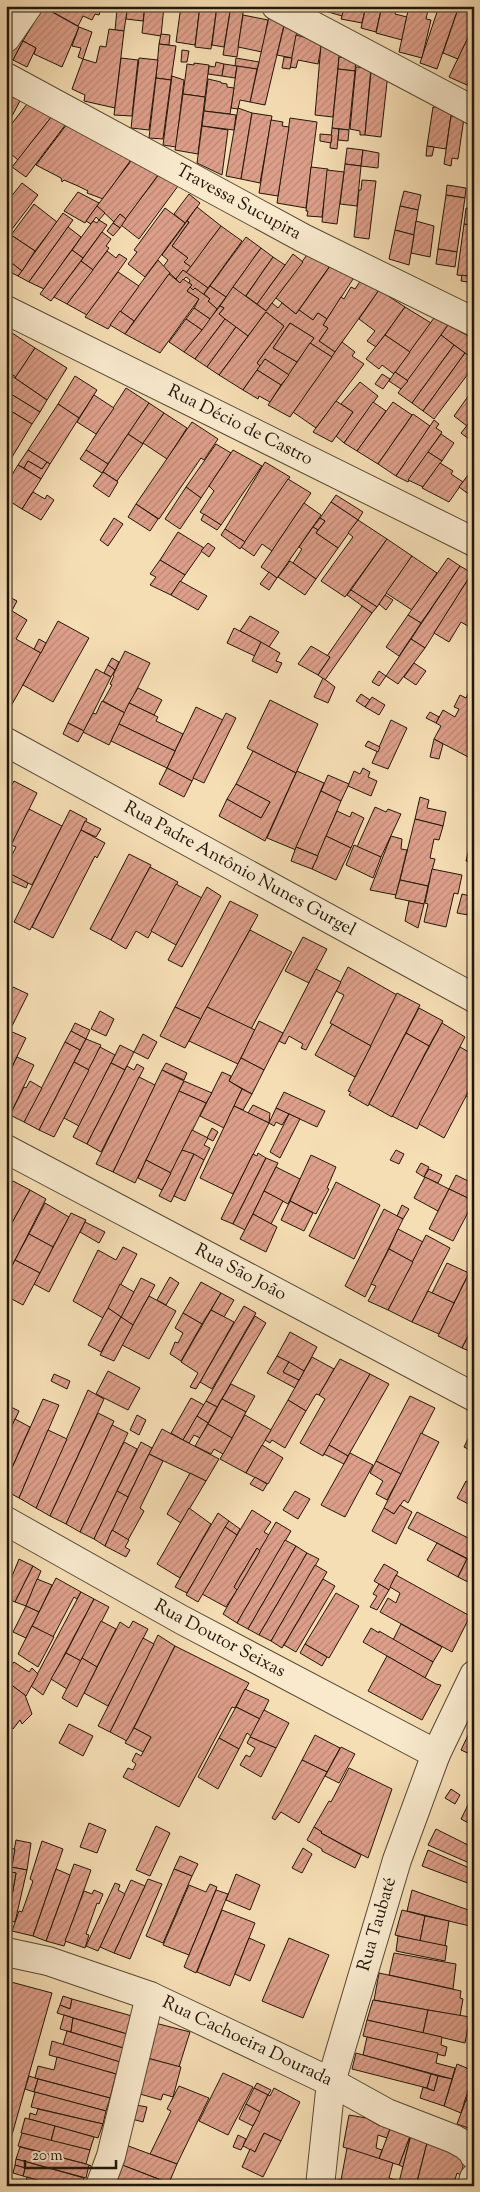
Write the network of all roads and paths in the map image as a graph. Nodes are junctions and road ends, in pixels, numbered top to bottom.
1 (28, 6) edge
2 (276, 6) edge
3 (6, 38) edge
4 (6, 77) edge
5 (474, 111) edge
6 (6, 310) edge
7 (474, 322) edge
8 (474, 542) edge
9 (6, 742) edge
10 (474, 998) edge
11 (6, 1148) edge
12 (474, 1397) edge
13 (6, 1521) edge
14 (474, 1675) edge
15 (436, 1754) junction
16 (6, 1952) edge
17 (150, 1996) junction
18 (331, 2082) junction
19 (474, 2156) edge
20 (474, 2178) edge
21 (100, 2186) edge
22 (320, 2186) edge
23 (472, 2186) edge

1 - 3 street
2 - 5 street
4 - 7 street, Travessa Sucupira
6 - 8 street, Rua Décio de Castro
9 - 10 street, Rua Padre Antônio Nunes Gurgel
11 - 12 street, Rua São João
13 - 15 street, Rua Doutor Seixas
14 - 15 street, Rua Taubaté
15 - 18 street, Rua Taubaté
16 - 17 street, Rua Cachoeira Dourada
17 - 18 street, Rua Cachoeira Dourada
17 - 21 street
18 - 19 street, Rua Cachoeira Dourada
18 - 22 street, Rua Taubaté
20 - 23 street

